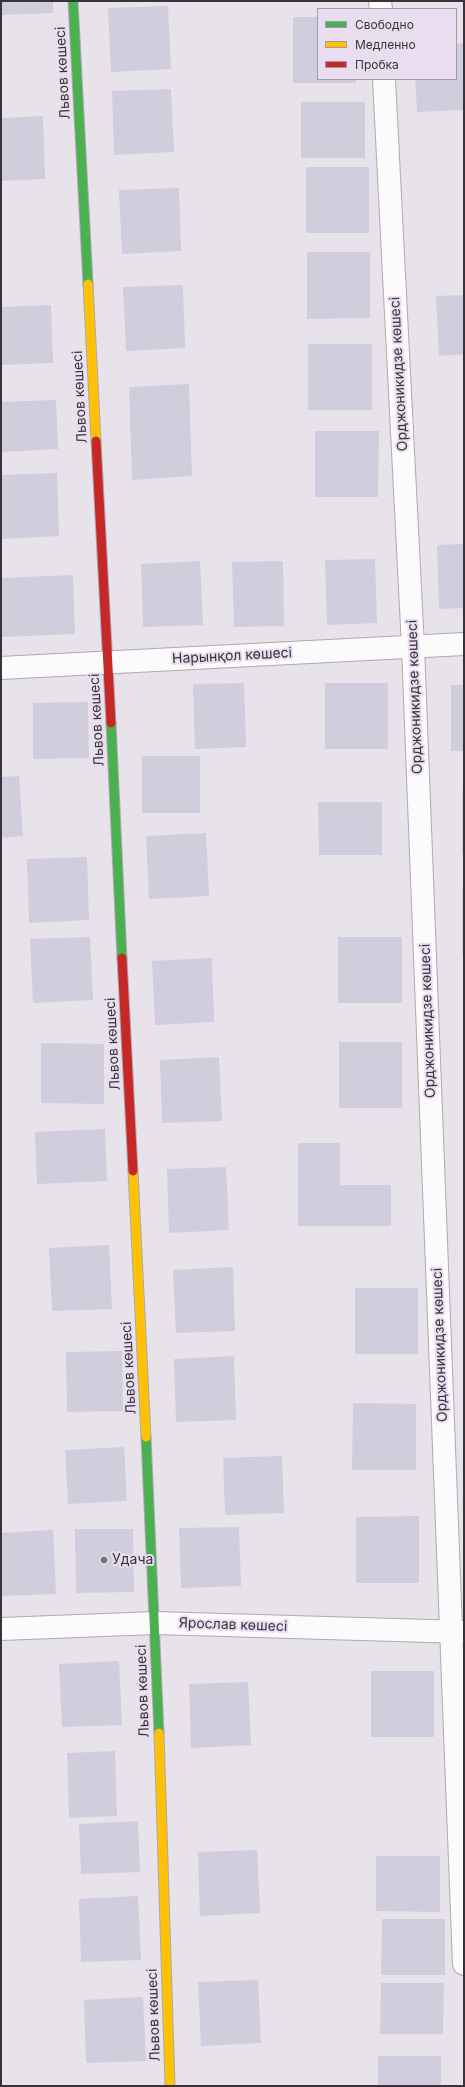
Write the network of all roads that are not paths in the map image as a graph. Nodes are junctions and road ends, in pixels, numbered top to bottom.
1 (73, 1) edge
2 (384, 80) edge
3 (464, 644) edge
4 (413, 647) junction
5 (108, 662) junction
6 (1, 668) edge
7 (155, 1623) junction
8 (1, 1629) edge
9 (458, 1633) edge
10 (464, 1964) edge
11 (170, 2086) edge

1 - 5 street, Львов көшесі
2 - 4 street, Орджоникидзе көшесі
3 - 4 street, Нарынқол көшесі
4 - 5 street, Нарынқол көшесі
4 - 9 street, Орджоникидзе көшесі
5 - 6 street, Нарынқол көшесі
5 - 7 street, Львов көшесі
7 - 8 street, Ярослав көшесі
7 - 9 street, Ярослав көшесі
7 - 11 street, Львов көшесі
9 - 10 street, Орджоникидзе көшесі

